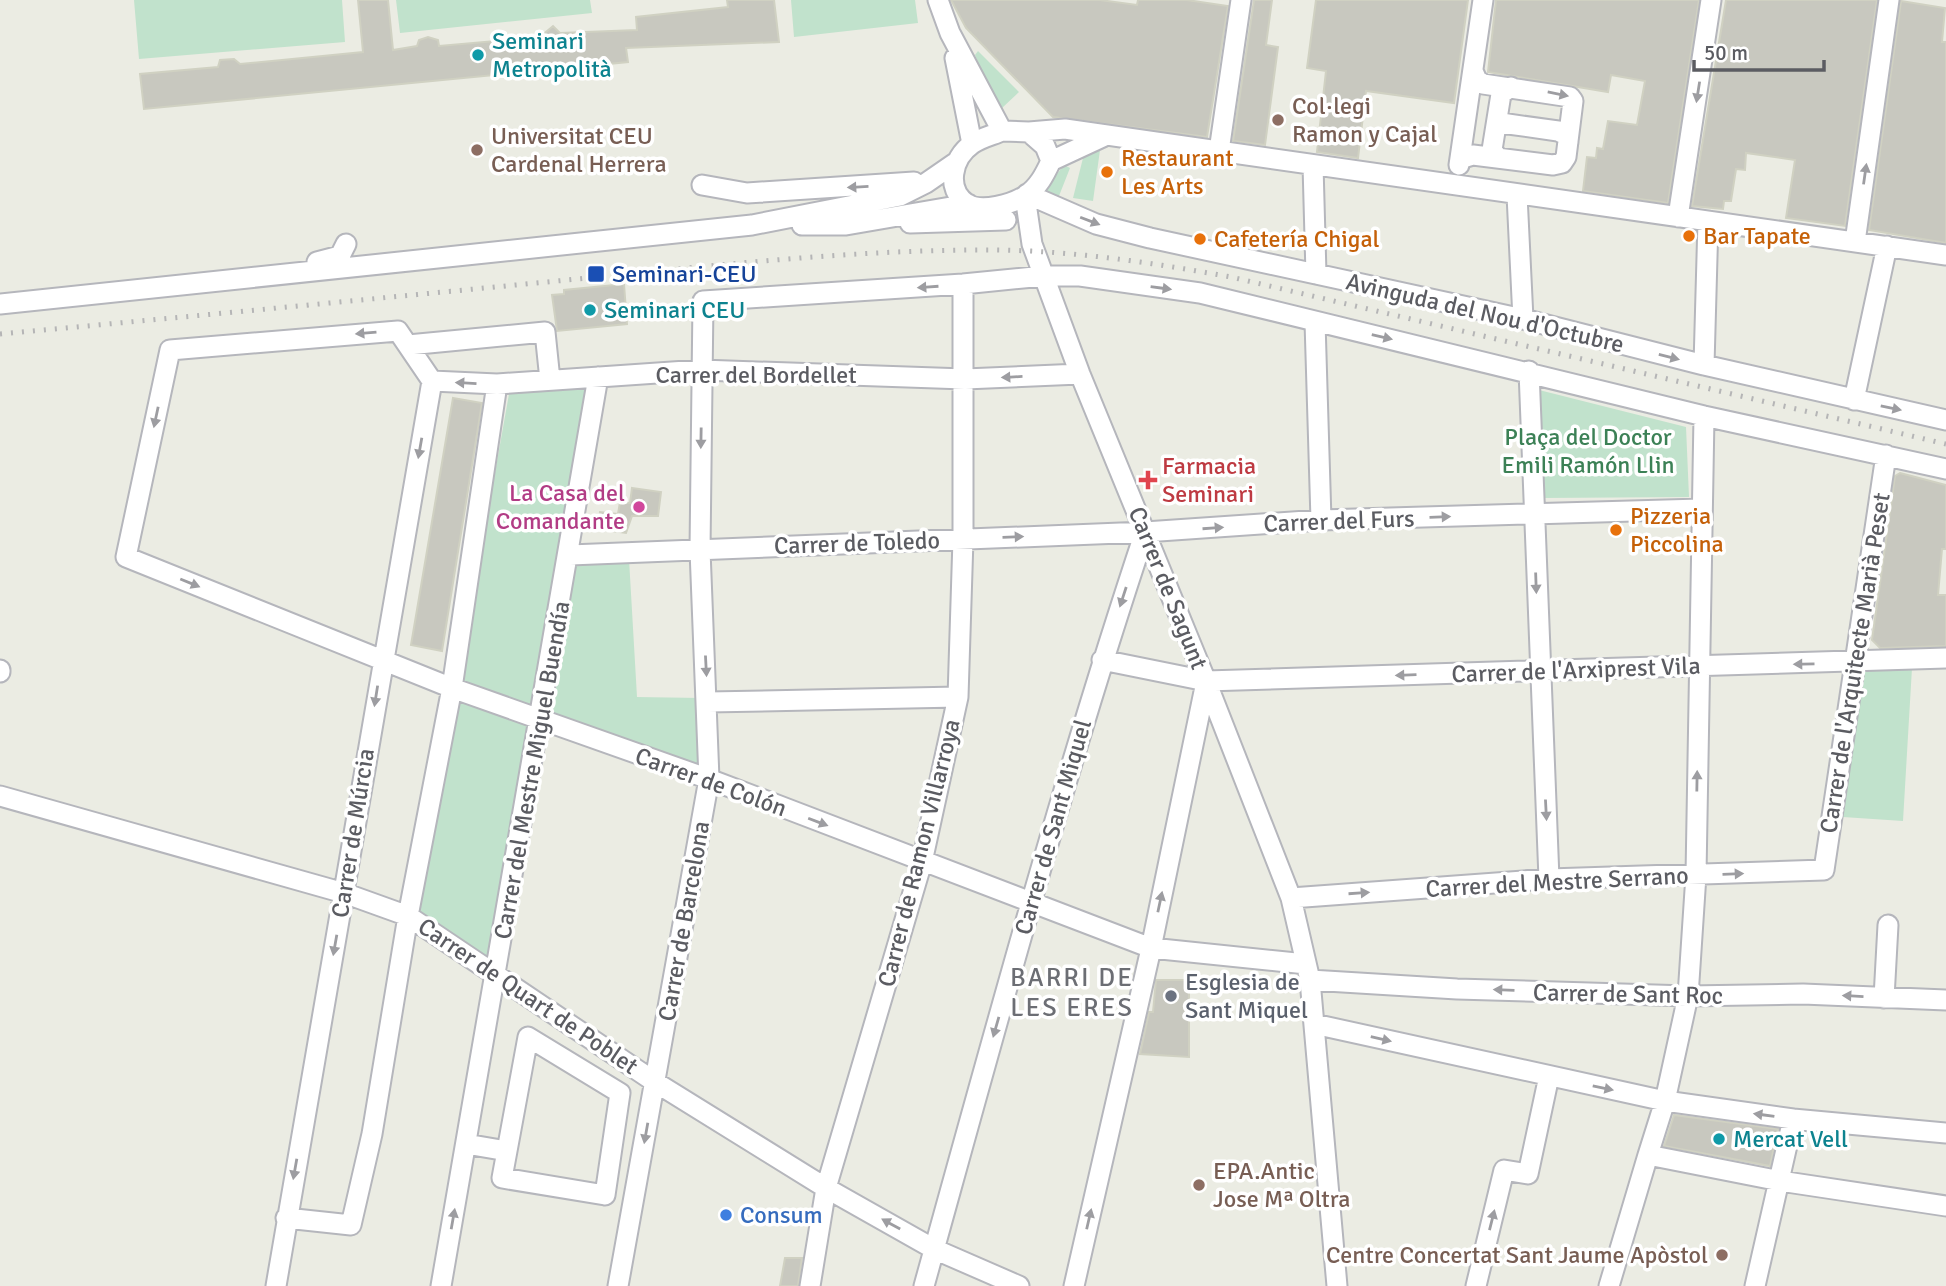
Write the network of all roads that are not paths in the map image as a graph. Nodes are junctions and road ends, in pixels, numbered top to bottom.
1 (938, 0) edge
2 (1241, 0) edge
3 (1483, 0) edge
4 (1712, 0) edge
5 (1889, 0) edge
6 (950, 33) junction
7 (1473, 71) junction
8 (1511, 88) junction
9 (1496, 126) junction
10 (1002, 131) junction
11 (1029, 132) junction
12 (1107, 135) junction
13 (1568, 142) junction
14 (972, 144) junction
15 (1219, 151) junction
16 (1498, 158) junction
17 (1460, 159) junction
18 (1051, 161) junction
19 (956, 163) junction
20 (1313, 165) junction
21 (926, 183) junction
22 (702, 185) dead end
23 (1456, 186) junction
24 (1026, 195) junction
25 (1517, 195) junction
26 (1046, 203) junction
27 (976, 207) junction
28 (1678, 217) junction
29 (1006, 220) junction
30 (1708, 221) junction
31 (752, 225) junction
32 (846, 225) junction
33 (1032, 239) junction
34 (1855, 242) junction
35 (346, 244) dead end
36 (1887, 246) junction
37 (1946, 255) edge
38 (1316, 274) junction
39 (1044, 276) junction
40 (258, 278) junction
41 (962, 285) junction
42 (704, 301) joint
43 (0, 304) edge
44 (1523, 319) junction
45 (1315, 322) junction
46 (408, 345) junction
47 (1704, 365) junction
48 (701, 370) junction
49 (1529, 371) junction
50 (1080, 374) junction
51 (598, 377) junction
52 (965, 379) junction
53 (550, 380) junction
54 (432, 381) junction
55 (497, 384) junction
56 (1854, 400) junction
57 (1704, 416) junction
58 (1946, 420) edge
59 (1886, 455) junction
60 (1946, 469) edge
61 (1701, 509) junction
62 (1534, 515) junction
63 (1321, 520) junction
64 (1144, 532) junction
65 (963, 539) junction
66 (700, 550) junction
67 (569, 555) junction
68 (1946, 658) edge
69 (381, 660) junction
70 (1102, 660) junction
71 (1854, 663) junction
72 (1699, 666) junction
73 (1539, 670) junction
74 (1206, 681) junction
75 (452, 688) junction
76 (958, 696) junction
77 (708, 702) junction
78 (540, 720) junction
79 (709, 779) junction
80 (0, 796) edge
81 (21, 803) junction
82 (0, 805) edge
83 (922, 862) junction
84 (1824, 870) joint
85 (1696, 875) junction
86 (1549, 879) junction
87 (344, 893) junction
88 (1291, 898) junction
89 (1031, 900) junction
90 (408, 916) junction
91 (1888, 925) dead end
92 (1150, 948) junction
93 (496, 972) junction
94 (1308, 972) junction
95 (1689, 996) junction
96 (1884, 998) junction
97 (1946, 1000) edge
98 (1314, 1024) junction
99 (1549, 1076) junction
100 (656, 1082) junction
101 (1665, 1101) junction
102 (1793, 1119) junction
103 (1946, 1133) edge
104 (466, 1144) junction
105 (507, 1151) junction
106 (1648, 1155) junction
107 (1780, 1181) junction
108 (826, 1188) junction
109 (1946, 1206) edge
110 (286, 1218) junction
111 (934, 1248) junction
112 (276, 1286) edge
113 (441, 1286) edge
114 (618, 1286) edge
115 (810, 1286) edge
116 (924, 1286) edge
117 (1019, 1286) edge
118 (1074, 1286) edge
119 (1337, 1286) edge
120 (1476, 1286) edge
121 (1609, 1286) edge
122 (1755, 1286) edge

1 - 6 street
2 - 15 street
3 - 7 street
4 -> 28 street
34 -> 5 street
6 - 10 street
6 - 14 street
7 - 8 street
7 - 17 street
8 - 9 street
8 -> 13 street
9 - 13 street
9 - 16 street
10 - 11 street
10 - 14 street
11 - 12 street
11 - 18 street
12 - 15 street
12 - 18 street
13 - 16 street
14 - 19 street
15 - 20 street
16 - 17 street
17 - 23 street
18 - 24 street
19 - 21 street
19 - 27 street
20 - 23 street
20 - 38 street
21 -> 22 street
21 - 31 street
23 - 25 street
24 - 26 street, Avinguda del Nou d'Octubre
24 - 27 street
24 - 33 street, Carrer de Sagunt
25 - 28 street
25 - 44 street
26 - 33 street
26 -> 38 street, Avinguda del Nou d'Octubre
27 - 29 street
27 - 32 street
28 - 30 street
29 - 32 street
29 - 33 street
30 - 34 street
30 - 47 street
31 - 32 street
31 - 40 street
33 - 39 street, Carrer de Sagunt
34 - 36 street
35 - 40 street
36 - 37 street
36 - 56 street
38 - 44 street, Avinguda del Nou d'Octubre
39 - 41 street, Avinguda del Nou d'Octubre
39 -> 45 street, Avinguda del Nou d'Octubre
39 - 50 street, Carrer de Sagunt
40 - 43 street
41 -> 42 street, Avinguda del Nou d'Octubre
41 - 52 street, Carrer de Ramon Villarroya
42 - 48 street, Carrer de Barcelona
44 -> 47 street, Avinguda del Nou d'Octubre
45 -> 49 street, Avinguda del Nou d'Octubre
45 - 63 street
46 - 53 street
46 - 54 street
46 -> 69 street, Carrer de Colón
47 - 56 street, Avinguda del Nou d'Octubre
48 - 51 street, Carrer del Bordellet
48 - 52 street, Carrer del Bordellet
48 -> 66 street, Carrer de Barcelona
49 - 57 street, Avinguda del Nou d'Octubre
49 - 62 street
50 -> 52 street, Carrer del Bordellet
50 - 64 street, Carrer de Sagunt
51 - 53 street, Carrer del Bordellet
51 - 67 street, Carrer del Mestre Miguel Buendía
52 - 65 street, Carrer de Ramon Villarroya
53 - 55 street, Carrer del Bordellet
55 -> 54 street, Carrer del Bordellet
54 -> 69 street, Carrer de Múrcia
55 - 75 street
56 -> 58 street, Avinguda del Nou d'Octubre
57 - 59 street, Avinguda del Nou d'Octubre
57 - 61 street
59 - 60 street, Avinguda del Nou d'Octubre
59 - 71 street, Carrer de l'Arquitecte Marià Peset
61 - 62 street
61 - 72 street
63 -> 62 street, Carrer del Furs
62 -> 73 street
64 -> 63 street, Carrer del Furs
65 -> 64 street, Carrer de Toledo
64 -> 70 street, Carrer de Sant Miquel
64 - 74 street, Carrer de Sagunt
65 - 66 street, Carrer de Toledo
65 - 76 street, Carrer de Ramon Villarroya
66 - 67 street, Carrer de Toledo
66 -> 77 street, Carrer de Barcelona
67 - 78 street, Carrer del Mestre Miguel Buendía
68 - 71 street, Carrer de l'Arxiprest Vila
69 - 75 street, Carrer de Colón
69 -> 87 street, Carrer de Múrcia
70 - 74 street, Carrer de l'Arxiprest Vila
70 - 89 street, Carrer de Sant Miquel
71 -> 72 street, Carrer de l'Arxiprest Vila
71 - 84 street, Carrer de l'Arquitecte Marià Peset
72 - 73 street, Carrer de l'Arxiprest Vila
85 -> 72 street
73 -> 74 street, Carrer de l'Arxiprest Vila
73 -> 86 street
74 - 88 street, Carrer de Sagunt
92 -> 74 street
75 - 78 street, Carrer de Colón
75 - 90 street
76 - 77 street
76 - 83 street, Carrer de Ramon Villarroya
77 - 79 street, Carrer de Barcelona
78 - 79 street, Carrer de Colón
78 - 93 street, Carrer del Mestre Miguel Buendía
79 -> 83 street, Carrer de Colón
79 - 100 street, Carrer de Barcelona
80 - 81 street, Carrer de Quart de Poblet
81 - 82 street
81 - 87 street, Carrer de Quart de Poblet
83 - 89 street, Carrer de Colón
83 - 108 street, Carrer de Ramon Villarroya
85 -> 84 street, Carrer del Mestre Serrano
85 - 86 street, Carrer del Mestre Serrano
85 - 95 street
88 -> 86 street, Carrer del Mestre Serrano
87 - 90 street, Carrer de Quart de Poblet
87 -> 110 street, Carrer de Múrcia
88 - 94 street, Carrer de Sagunt
89 - 92 street, Carrer de Colón
89 -> 111 street, Carrer de Sant Miquel
90 - 93 street, Carrer de Quart de Poblet
90 - 110 street
91 - 96 street
92 - 94 street, Carrer de Colón
118 -> 92 street
93 - 100 street, Carrer de Quart de Poblet
93 - 104 street, Carrer del Mestre Miguel Buendía
95 -> 94 street, Carrer de Sant Roc
94 - 98 street, Carrer de Sagunt
96 -> 95 street, Carrer de Sant Roc
95 - 101 street
96 - 97 street, Carrer de Sant Roc
98 -> 99 street
98 - 119 street, Carrer de Sagunt
99 -> 101 street
120 -> 99 street
100 - 108 street, Carrer de Quart de Poblet
100 -> 114 street, Carrer de Barcelona
102 -> 101 street
101 - 106 street
102 - 103 street
102 - 107 street
104 - 105 street
113 -> 104 street, Carrer del Mestre Miguel Buendía
105 - 105 street
106 - 107 street
106 - 121 street
107 - 109 street
107 - 122 street
111 -> 108 street, Carrer de Quart de Poblet
108 - 115 street, Carrer de Ramon Villarroya
110 - 112 street, Carrer de Múrcia
111 - 116 street, Carrer de Sant Miquel
111 - 117 street, Carrer de Quart de Poblet

